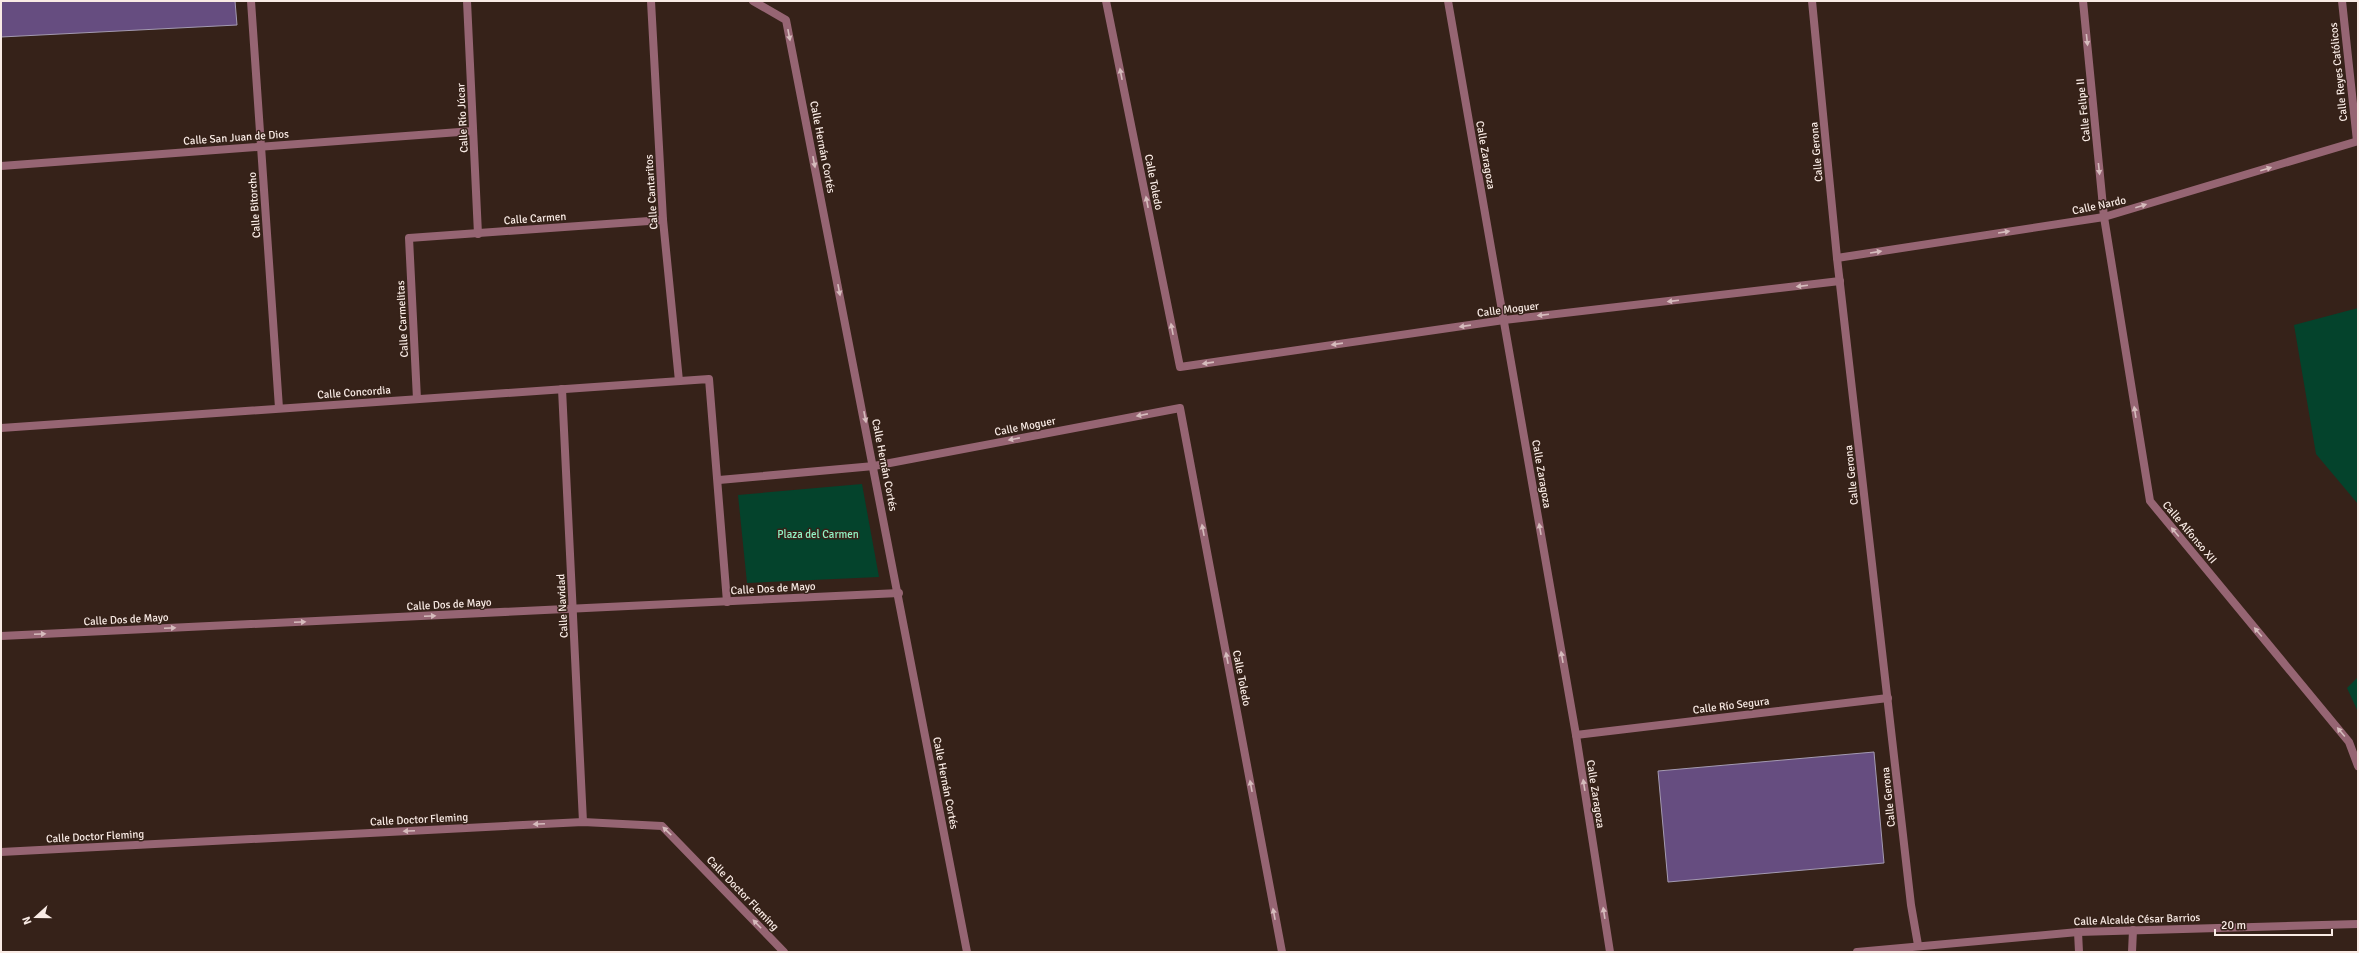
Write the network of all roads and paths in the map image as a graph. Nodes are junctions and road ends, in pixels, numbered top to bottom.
1 (251, 1) edge
2 (466, 1) edge
3 (651, 1) edge
4 (753, 1) edge
5 (1106, 1) edge
6 (1448, 1) edge
7 (1812, 1) edge
8 (2083, 1) edge
9 (2342, 1) edge
10 (473, 131) junction
11 (2357, 141) edge
12 (261, 146) junction
13 (1, 166) edge
14 (2104, 217) junction
15 (663, 220) junction
16 (478, 234) junction
17 (409, 238) joint
18 (1837, 258) junction
19 (1840, 281) junction
20 (1504, 320) junction
21 (1180, 367) joint
22 (679, 381) junction
23 (562, 389) junction
24 (417, 399) junction
25 (279, 408) junction
26 (1180, 408) joint
27 (1, 428) edge
28 (874, 466) junction
29 (719, 480) junction
30 (899, 593) junction
31 (727, 602) junction
32 (574, 609) junction
33 (1, 636) edge
34 (1888, 698) junction
35 (1576, 735) junction
36 (2358, 766) edge
37 (583, 822) junction
38 (1, 852) edge
39 (2358, 924) edge
40 (2133, 930) junction
41 (2078, 932) junction
42 (1918, 945) junction
43 (784, 952) edge
44 (968, 952) edge
45 (1282, 952) edge
46 (1610, 952) edge
47 (1857, 952) edge
48 (2079, 952) edge
49 (2132, 952) edge

1 - 12 street, Calle Bitorcho
2 - 10 street, Calle Río Júcar
3 - 15 street, Calle Cantaritos
4 -> 28 street, Calle Hernán Cortés
21 -> 5 street, Calle Toledo
6 - 20 street, Calle Zaragoza
7 - 18 street, Calle Gerona
8 -> 14 street, Calle Felipe II
9 - 11 street, Calle Reyes Católicos
10 - 12 street, Calle San Juan de Dios
10 - 16 street, Calle Río Júcar
14 -> 11 street, Calle Nardo
12 - 13 street, Calle San Juan de Dios
12 - 25 street, Calle Bitorcho
18 -> 14 street, Calle Nardo
36 -> 14 street, Calle Alfonso XII
15 - 16 street, Calle Carmen
15 - 22 street, Calle Cantaritos
16 - 17 street, Calle Carmen
17 - 24 street, Calle Carmelitas
18 - 19 street, Calle Gerona
19 -> 20 street, Calle Moguer
19 - 34 street, Calle Gerona
20 -> 21 street, Calle Moguer
35 -> 20 street, Calle Zaragoza
22 - 23 street, Calle Concordia
22 - 29 street, Calle Concordia
23 - 24 street, Calle Concordia
23 - 32 street, Calle Navidad
24 - 25 street, Calle Concordia
25 - 27 street, Calle Concordia
26 -> 28 street, Calle Moguer
45 -> 26 street, Calle Toledo
28 - 29 street
28 - 30 street, Calle Hernán Cortés
29 - 31 street
30 - 31 street, Calle Dos de Mayo
30 - 44 street, Calle Hernán Cortés
31 - 32 street, Calle Dos de Mayo
33 -> 32 street, Calle Dos de Mayo
32 - 37 street, Calle Navidad
34 - 35 street, Calle Río Segura
34 - 42 street, Calle Gerona
46 -> 35 street, Calle Zaragoza
37 -> 38 street, Calle Doctor Fleming
43 -> 37 street, Calle Doctor Fleming
39 - 40 street, Calle Alcalde César Barrios
40 - 41 street, Calle Alcalde César Barrios
40 - 49 street
41 - 42 street, Calle Alcalde César Barrios
41 - 48 street
42 - 47 street, Calle Alcalde César Barrios

